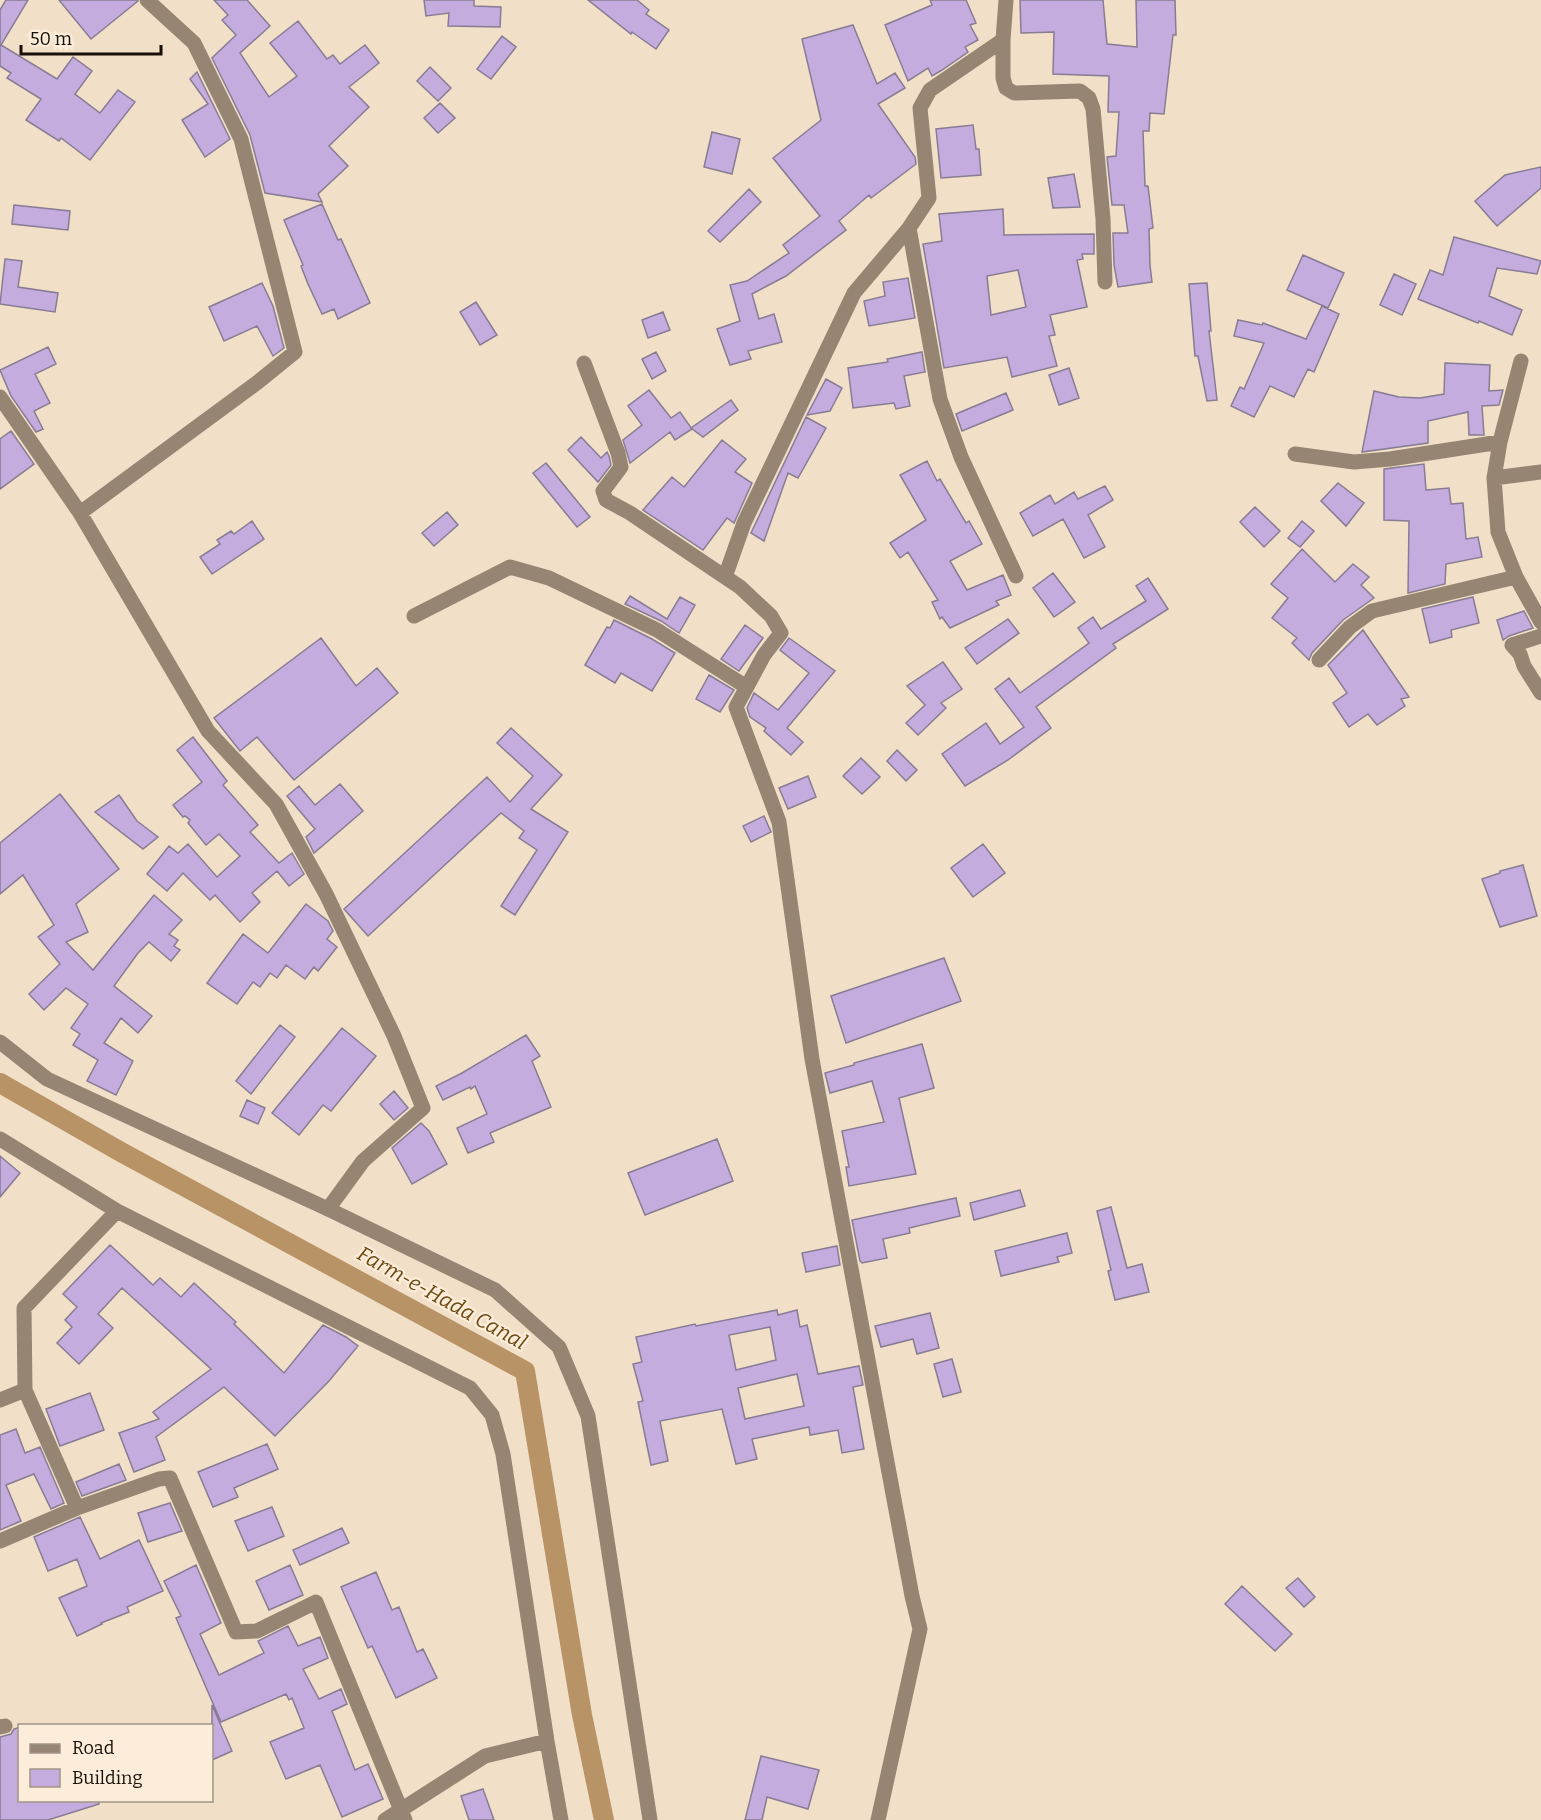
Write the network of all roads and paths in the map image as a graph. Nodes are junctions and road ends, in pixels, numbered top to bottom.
1 (147, 0) edge
2 (1006, 0) edge
3 (1003, 40) junction
4 (909, 228) junction
5 (1105, 282) dead end
6 (1521, 361) dead end
7 (584, 363) dead end
8 (0, 397) edge
9 (1500, 442) junction
10 (1295, 454) dead end
11 (1541, 472) edge
12 (1494, 478) junction
13 (80, 513) junction
14 (1016, 576) dead end
15 (725, 577) junction
16 (1516, 577) junction
17 (414, 616) dead end
18 (1541, 622) edge
19 (1541, 636) edge
20 (1319, 660) dead end
21 (745, 686) junction
22 (1541, 693) edge
23 (0, 1042) edge
24 (0, 1139) edge
25 (328, 1209) junction
26 (117, 1211) junction
27 (25, 1390) junction
28 (0, 1400) edge
29 (77, 1508) junction
30 (0, 1541) edge
31 (547, 1741) junction
32 (403, 1814) edge
33 (385, 1820) edge
34 (561, 1820) edge
35 (650, 1820) edge
36 (878, 1820) edge

1 - 13 street
2 - 3 street
3 - 4 street
3 - 5 street
4 - 14 street
4 - 15 street
6 - 9 street
7 - 15 street
8 - 13 street
9 - 10 street
9 - 12 street
11 - 12 street
12 - 16 street
13 - 25 street
15 - 21 street
16 - 18 street
16 - 20 street
17 - 21 street
19 - 22 street
21 - 36 street
23 - 25 street
24 - 26 street
25 - 35 street
26 - 27 street
26 - 31 street
27 - 28 street
27 - 29 street
29 - 30 street
29 - 32 street
31 - 32 street
31 - 34 street
32 - 33 street

